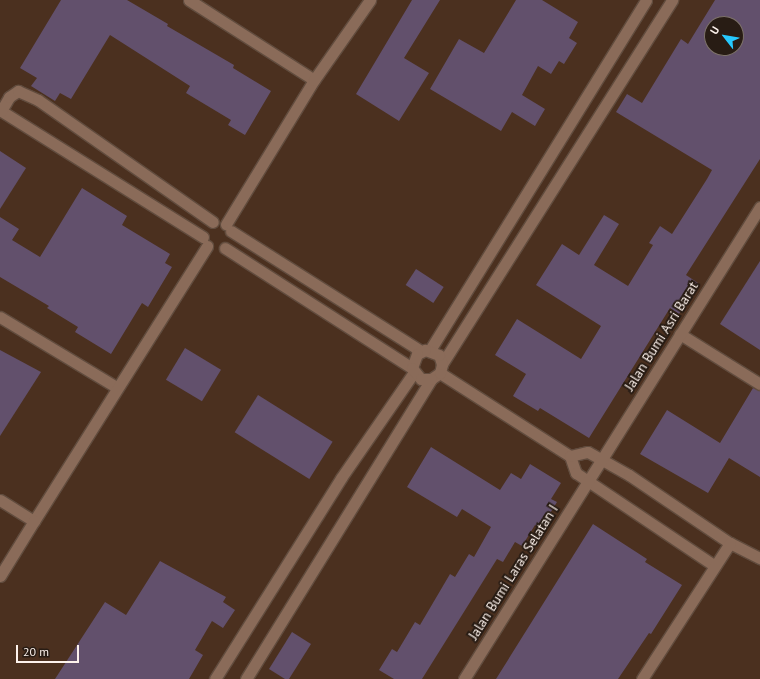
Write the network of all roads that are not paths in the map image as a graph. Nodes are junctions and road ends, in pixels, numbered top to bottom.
1 (189, 0) edge
2 (370, 0) edge
3 (646, 0) edge
4 (672, 0) edge
5 (314, 80) junction
6 (0, 112) edge
7 (760, 208) edge
8 (213, 222) junction
9 (229, 227) junction
10 (205, 241) junction
11 (225, 248) junction
12 (0, 316) edge
13 (680, 334) junction
14 (426, 350) junction
15 (413, 370) junction
16 (438, 372) junction
17 (760, 384) edge
18 (116, 387) junction
19 (570, 456) junction
20 (601, 460) junction
21 (587, 481) junction
22 (0, 500) edge
23 (34, 521) junction
24 (730, 543) junction
25 (760, 558) edge
26 (715, 566) junction
27 (0, 576) edge
28 (215, 679) edge
29 (246, 679) edge
30 (464, 679) edge
31 (642, 679) edge

1 - 5 street
2 - 5 street
3 - 14 street
4 - 16 street
5 - 9 street
6 - 8 street
6 - 10 street
7 - 13 street, Jalan Bumi Asri Barat
8 - 9 street
8 - 10 street
9 - 11 street
9 - 14 street
10 - 11 street
10 - 18 street
11 - 15 street
12 - 18 street
13 - 17 street
13 - 20 street, Jalan Bumi Asri Barat
14 - 15 street
14 - 16 street
15 - 16 street
15 - 28 street
16 - 19 street
16 - 29 street
18 - 23 street
19 - 20 street
19 - 21 street
20 - 21 street, Jalan Bumi Asri Barat
20 - 24 street
21 - 26 street
21 - 30 street, Jalan Bumi Laras Selatan I
22 - 23 street
23 - 27 street
24 - 25 street
24 - 26 street
26 - 31 street

